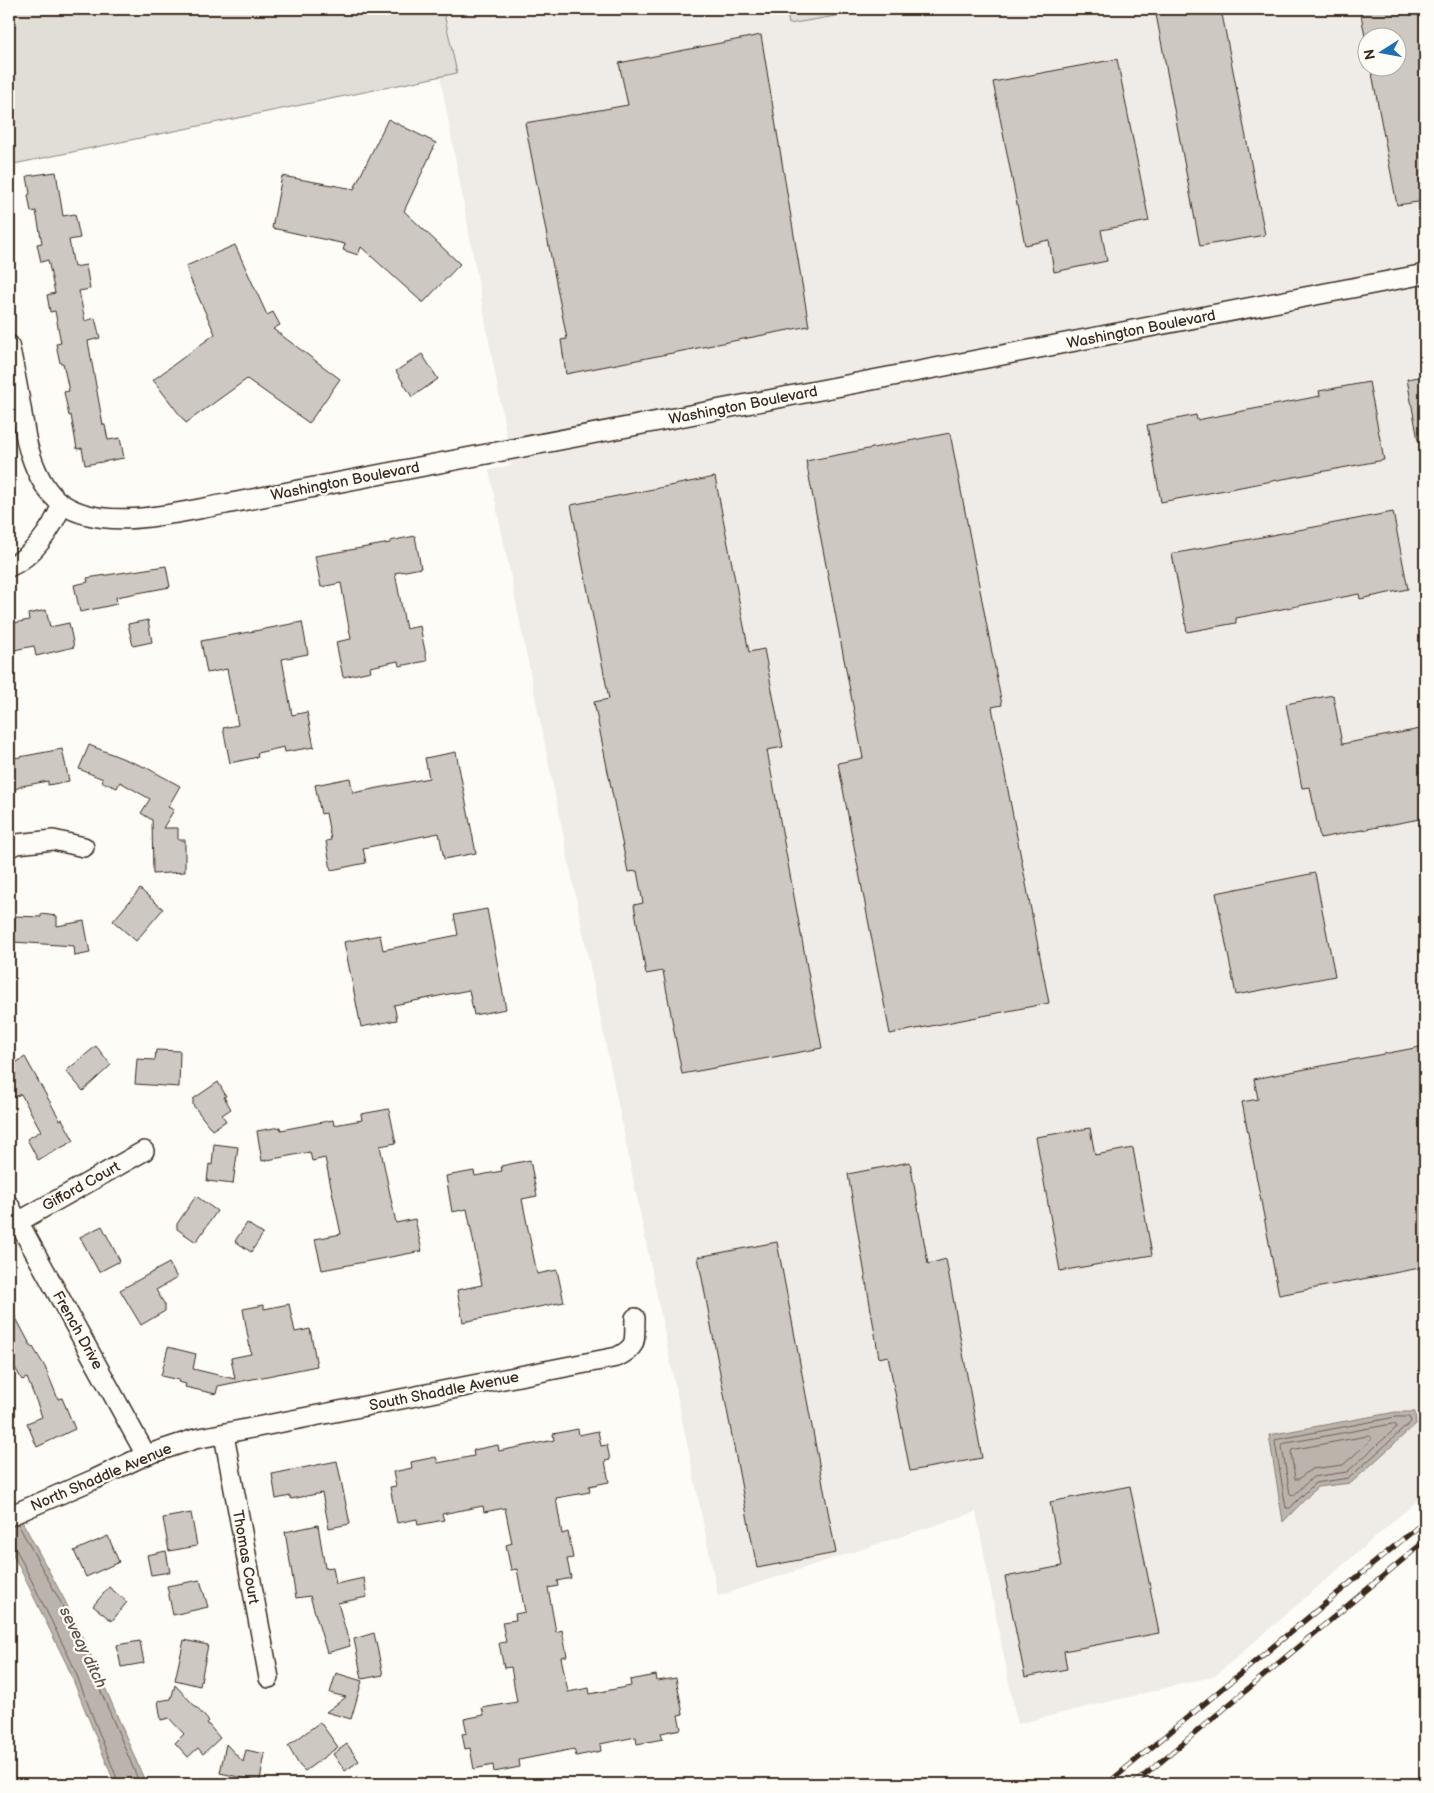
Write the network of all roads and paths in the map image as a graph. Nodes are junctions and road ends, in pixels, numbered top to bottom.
1 (1425, 274) edge
2 (9, 345) edge
3 (62, 504) junction
4 (9, 567) edge
5 (9, 847) edge
6 (84, 847) dead end
7 (144, 1151) dead end
8 (9, 1205) edge
9 (18, 1222) junction
10 (635, 1318) dead end
11 (224, 1435) junction
12 (146, 1455) junction
13 (16, 1513) edge
14 (269, 1678) dead end

1 - 3 street, Washington Boulevard
2 - 3 street
3 - 4 street
5 - 6 street
7 - 9 street, Gifford Court
8 - 9 street, French Drive
9 - 12 street, French Drive
10 - 11 street, South Shaddle Avenue
11 - 12 street, North Shaddle Avenue
11 - 14 street, Thomas Court
12 - 13 street, North Shaddle Avenue

